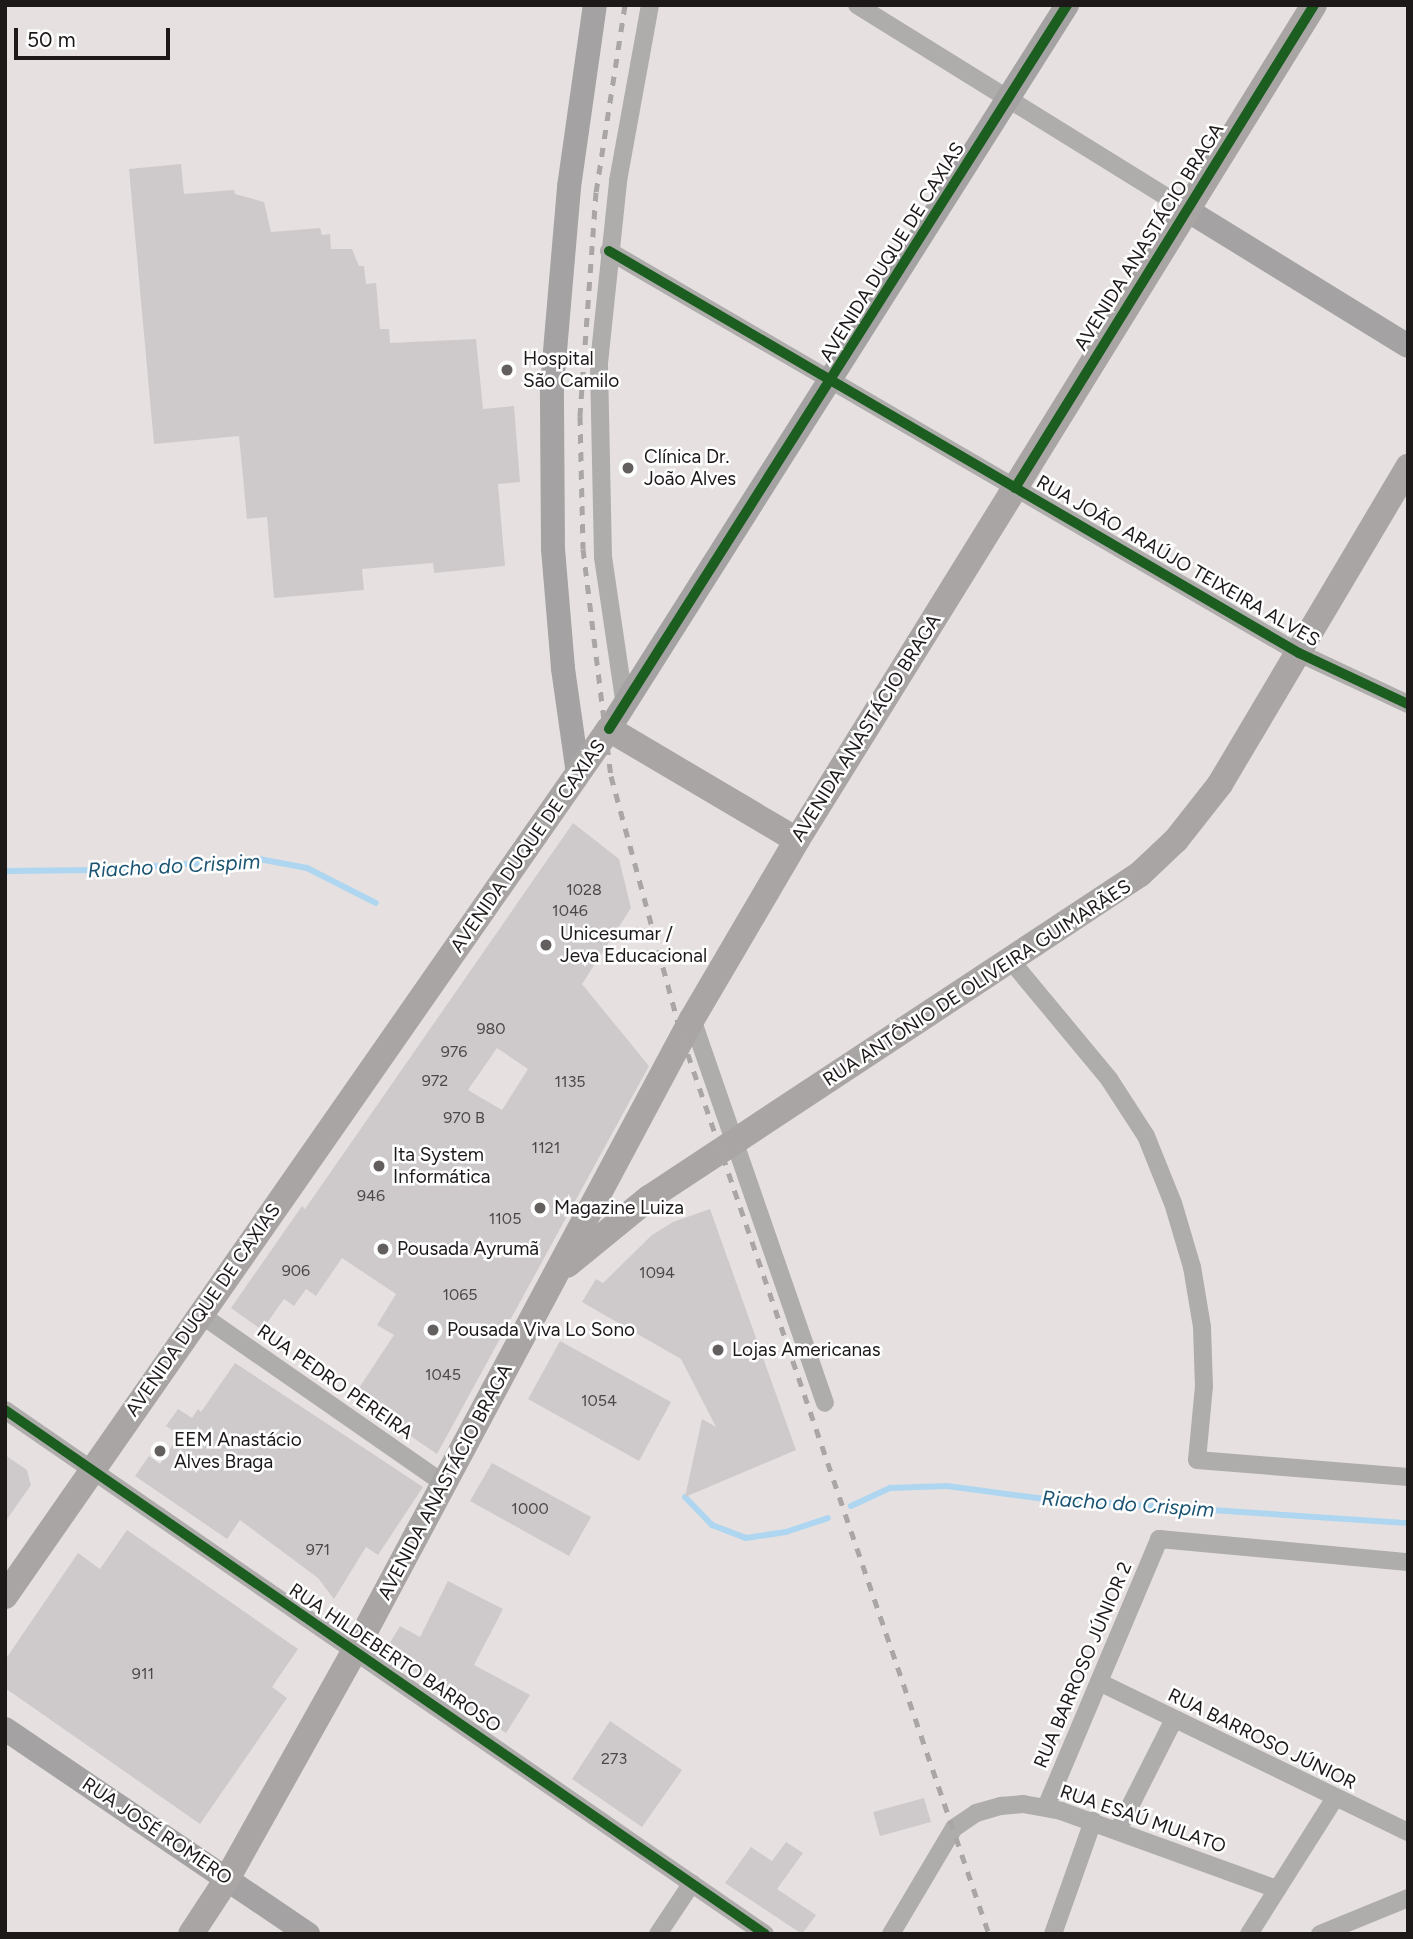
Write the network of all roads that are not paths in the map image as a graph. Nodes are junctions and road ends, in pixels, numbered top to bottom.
1 (595, 5) edge
2 (650, 5) edge
3 (857, 5) edge
4 (1067, 5) edge
5 (1314, 5) edge
6 (1008, 100) junction
7 (1186, 210) junction
8 (609, 251) junction
9 (1408, 346) edge
10 (831, 380) junction
11 (1408, 467) edge
12 (1015, 488) junction
13 (1299, 653) junction
14 (1408, 704) edge
15 (625, 706) junction
16 (609, 729) junction
17 (578, 775) junction
18 (797, 840) junction
19 (1012, 962) junction
20 (692, 1019) junction
21 (727, 1147) junction
22 (549, 1284) junction
23 (201, 1314) junction
24 (825, 1403) dead end
25 (5, 1410) edge
26 (91, 1470) junction
27 (1408, 1477) edge
28 (445, 1484) junction
29 (1408, 1562) edge
30 (5, 1596) edge
31 (354, 1652) junction
32 (1099, 1682) junction
33 (1174, 1719) junction
34 (5, 1729) edge
35 (1335, 1798) junction
36 (1046, 1807) junction
37 (1093, 1821) junction
38 (1118, 1830) junction
39 (1408, 1832) edge
40 (227, 1879) junction
41 (692, 1884) junction
42 (1277, 1889) junction
43 (1408, 1898) edge
44 (191, 1934) edge
45 (308, 1934) edge
46 (658, 1934) edge
47 (765, 1934) edge
48 (891, 1934) edge
49 (1053, 1934) edge
50 (1249, 1934) edge
51 (1320, 1934) edge

1 - 17 street
2 - 8 street
3 - 6 street
4 - 6 street, AVENIDA DUQUE DE CAXIAS
5 - 7 main road, AVENIDA ANASTÁCIO BRAGA
6 - 7 street
6 - 10 street, AVENIDA DUQUE DE CAXIAS
7 - 9 street
7 - 12 main road, AVENIDA ANASTÁCIO BRAGA
8 - 10 street, RUA JOÃO ARAÚJO TEIXEIRA ALVES
8 - 15 street
10 - 12 street, RUA JOÃO ARAÚJO TEIXEIRA ALVES
10 - 15 street, AVENIDA DUQUE DE CAXIAS
11 - 13 main road, RUA ANTÔNIO DE OLIVEIRA GUIMARÃES
12 - 13 street, RUA JOÃO ARAÚJO TEIXEIRA ALVES
12 - 18 main road, AVENIDA ANASTÁCIO BRAGA
13 - 14 street, RUA JOÃO ARAÚJO TEIXEIRA ALVES
13 - 19 main road, RUA ANTÔNIO DE OLIVEIRA GUIMARÃES
15 - 16 street, AVENIDA DUQUE DE CAXIAS
16 - 17 main road, AVENIDA DUQUE DE CAXIAS
16 - 18 main road
17 - 23 main road, AVENIDA DUQUE DE CAXIAS
18 - 20 main road, AVENIDA ANASTÁCIO BRAGA
19 - 21 main road, RUA ANTÔNIO DE OLIVEIRA GUIMARÃES
19 - 27 street
20 - 21 street
20 - 22 main road, AVENIDA ANASTÁCIO BRAGA
21 - 22 main road, AVENIDA ANASTÁCIO BRAGA
21 - 24 street
22 - 28 main road, AVENIDA ANASTÁCIO BRAGA
23 - 26 main road, AVENIDA DUQUE DE CAXIAS
23 - 28 street, RUA PEDRO PEREIRA
25 - 26 street, RUA HILDEBERTO BARROSO
26 - 30 main road, AVENIDA DUQUE DE CAXIAS
26 - 31 street, RUA HILDEBERTO BARROSO
28 - 31 main road, AVENIDA ANASTÁCIO BRAGA
29 - 32 street, RUA BARROSO JÚNIOR 2
31 - 40 main road, AVENIDA ANASTÁCIO BRAGA
31 - 41 street, RUA HILDEBERTO BARROSO
32 - 33 street, RUA BARROSO JÚNIOR
32 - 36 street, RUA BARROSO JÚNIOR 2
33 - 35 street, RUA BARROSO JÚNIOR
33 - 38 street
34 - 40 street, RUA JOSÉ ROMERO
35 - 39 street, RUA BARROSO JÚNIOR
35 - 42 street
36 - 37 street, RUA ESAÚ MULATO
36 - 48 street, RUA ESAÚ MULATO
37 - 38 street, RUA ESAÚ MULATO
37 - 49 street
38 - 42 street, RUA ESAÚ MULATO
40 - 44 main road, AVENIDA ANASTÁCIO BRAGA
40 - 45 street, RUA JOSÉ ROMERO
41 - 46 street
41 - 47 street, RUA HILDEBERTO BARROSO
42 - 50 street
43 - 51 street

